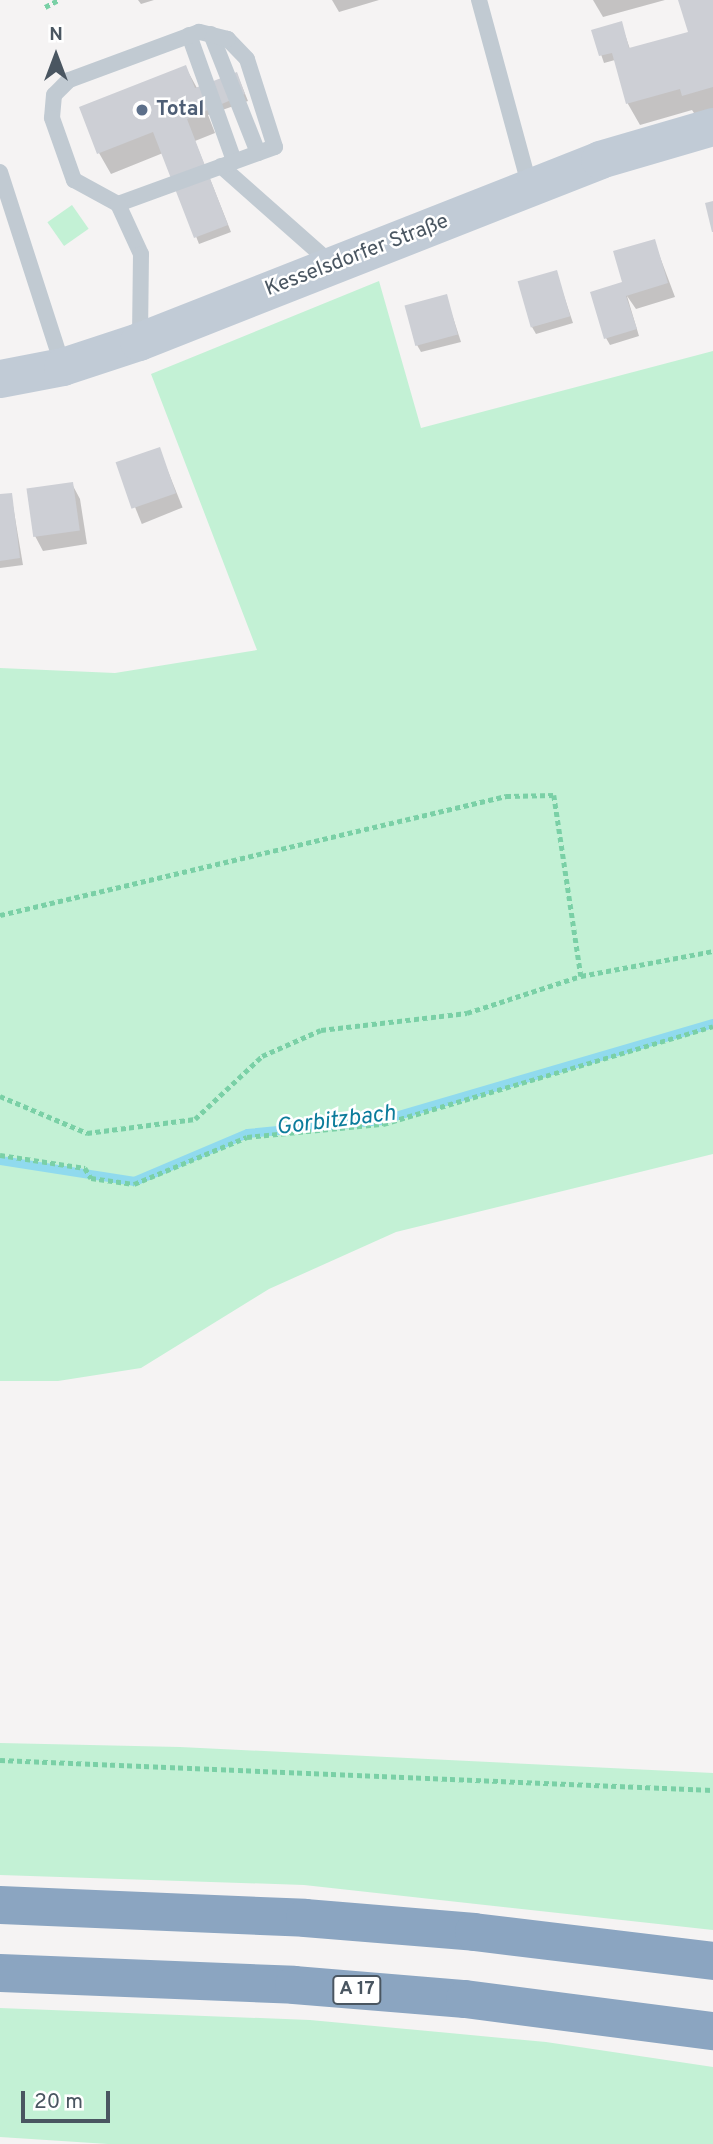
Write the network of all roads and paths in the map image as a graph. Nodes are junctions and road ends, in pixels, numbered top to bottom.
1 (58, 0) edge
2 (479, 0) edge
3 (45, 7) dead end
4 (211, 34) junction
5 (189, 35) junction
6 (713, 127) edge
7 (258, 153) junction
8 (228, 164) junction
9 (0, 172) edge
10 (530, 188) junction
11 (118, 204) junction
12 (333, 265) junction
13 (139, 342) junction
14 (63, 367) junction
15 (0, 379) edge
16 (0, 915) edge
17 (713, 951) edge
18 (581, 976) junction
19 (713, 1026) edge
20 (0, 1096) edge
21 (0, 1155) edge
22 (0, 1759) edge
23 (713, 1790) edge
24 (0, 1905) edge
25 (713, 1961) edge
26 (0, 1973) edge
27 (713, 2031) edge

1 - 3 path
2 - 10 lane
4 - 5 lane
4 - 7 lane
4 - 7 lane
5 - 8 lane
5 - 11 lane
6 - 10 main road, Kesselsdorfer Straße
7 - 8 lane
8 - 11 lane
8 - 12 lane
9 - 14 lane
10 - 12 main road, Kesselsdorfer Straße
11 - 13 lane
12 - 13 main road, Kesselsdorfer Straße
13 - 14 main road, Kesselsdorfer Straße
14 - 15 main road, Kesselsdorfer Straße
16 - 18 path
17 - 18 path
18 - 20 path
19 - 21 path
22 - 23 path
24 - 25 highway
26 - 27 highway, A 17

